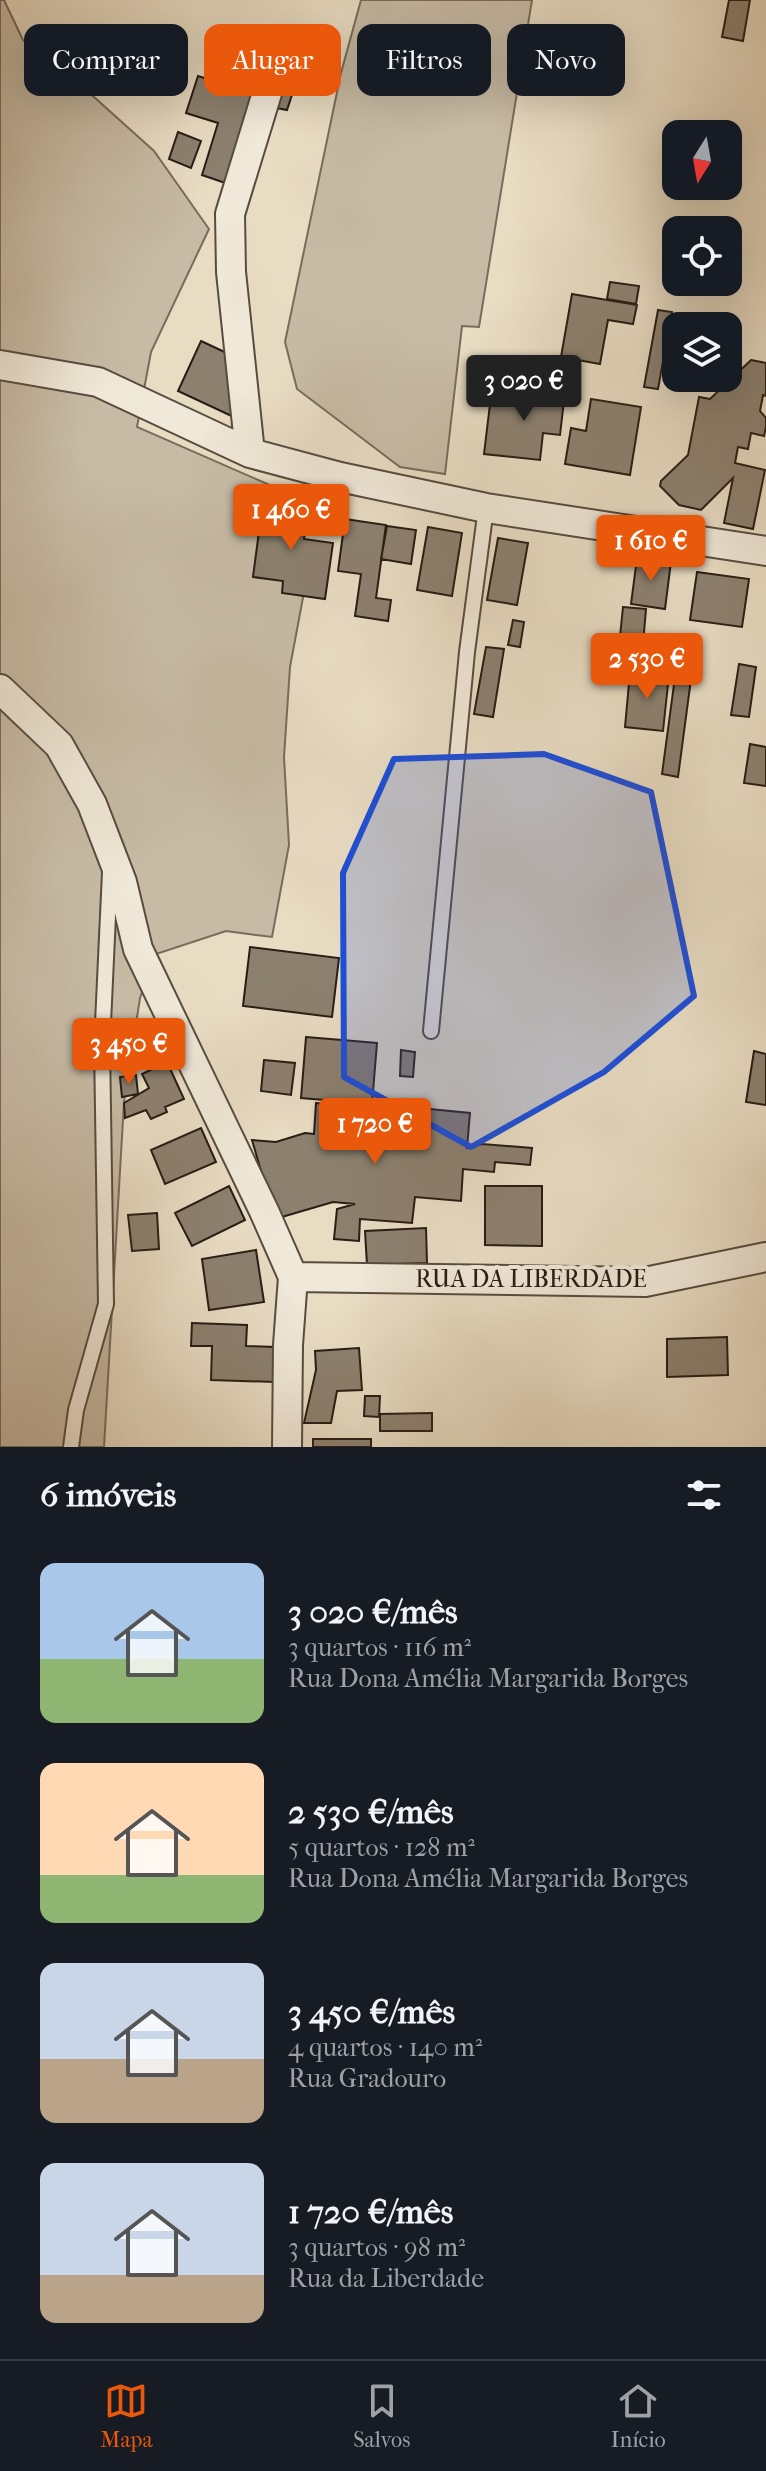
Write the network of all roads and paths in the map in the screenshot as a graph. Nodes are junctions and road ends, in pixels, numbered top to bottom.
1 (266, 96) edge
2 (0, 365) edge
3 (250, 453) junction
4 (486, 508) junction
5 (766, 551) edge
6 (0, 689) edge
7 (111, 853) junction
8 (431, 1031) dead end
9 (766, 1257) edge
10 (293, 1277) junction
11 (71, 1447) edge
12 (287, 1447) edge

1 - 3 street
2 - 3 street
3 - 4 street
4 - 5 street
4 - 8 lane
6 - 7 street
7 - 10 street
7 - 11 lane
9 - 10 street, RUA DA LIBERDADE
10 - 12 street

